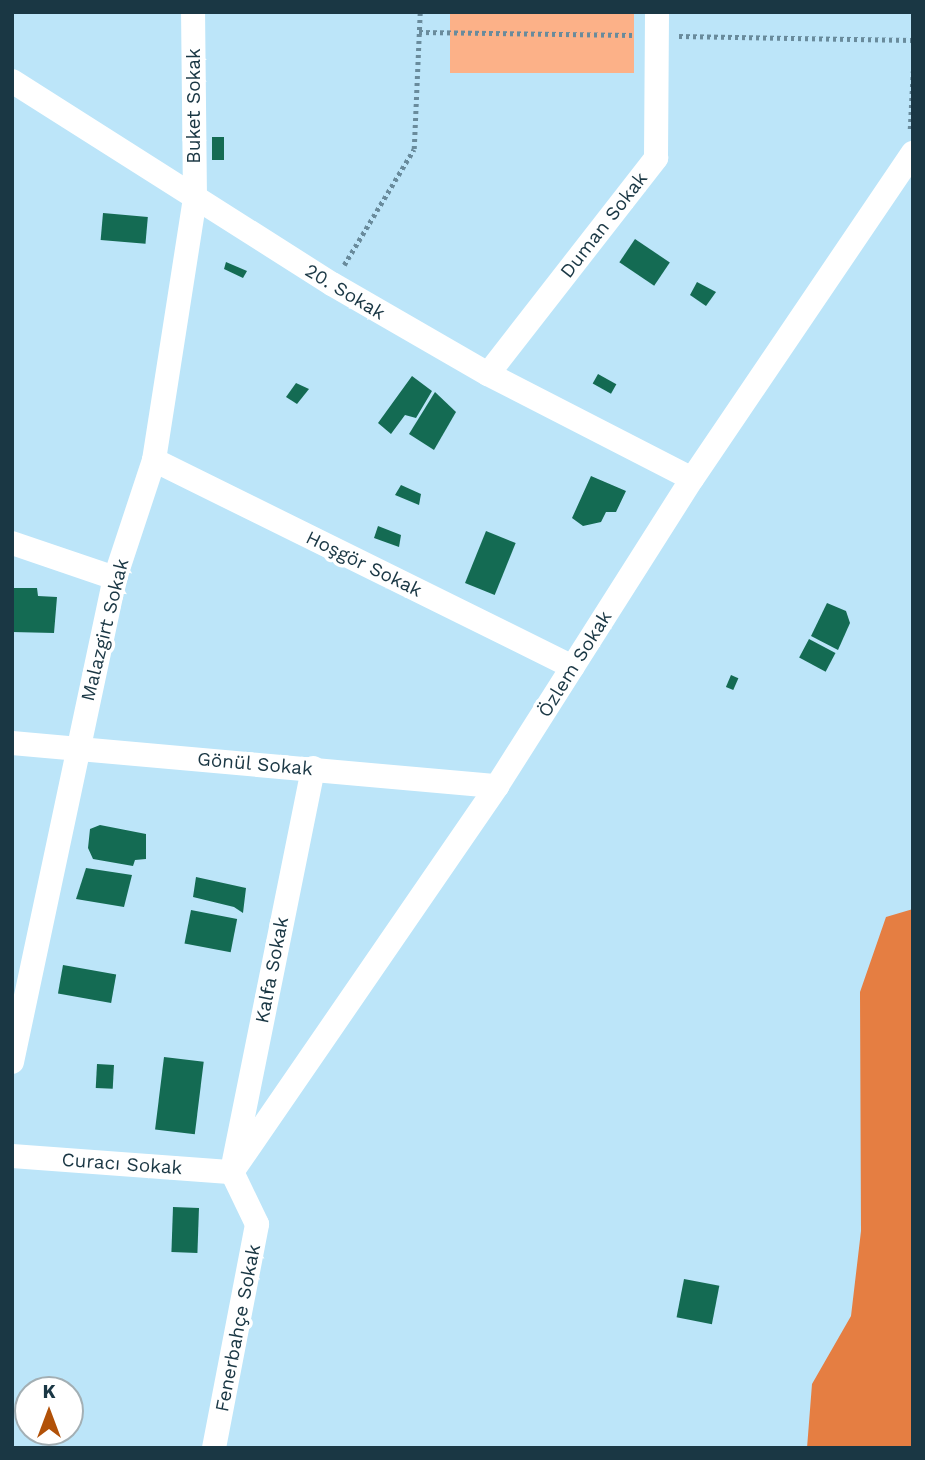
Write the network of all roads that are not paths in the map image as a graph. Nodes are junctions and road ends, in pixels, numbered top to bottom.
1 (193, 12) edge
2 (657, 12) edge
3 (12, 81) edge
4 (910, 156) edge
5 (195, 199) junction
6 (488, 374) junction
7 (154, 460) junction
8 (692, 479) junction
9 (12, 543) edge
10 (115, 578) junction
11 (573, 667) junction
12 (12, 743) edge
13 (77, 749) junction
14 (313, 768) junction
15 (497, 786) junction
16 (12, 1062) edge
17 (12, 1156) edge
18 (232, 1172) junction
19 (214, 1448) edge

1 - 5 street, Buket Sokak
2 - 6 street, Duman Sokak
3 - 5 street, 20. Sokak
4 - 8 street, Özlem Sokak
5 - 6 street, 20. Sokak
5 - 7 street, Malazgirt Sokak
6 - 8 street, 20. Sokak
7 - 10 street, Malazgirt Sokak
7 - 11 street, Hoşgör Sokak
8 - 11 street, Özlem Sokak
9 - 10 street
10 - 13 street, Malazgirt Sokak
11 - 15 street, Özlem Sokak
12 - 13 street, Gönül Sokak
13 - 14 street, Gönül Sokak
13 - 16 street, Malazgirt Sokak
14 - 15 street, Gönül Sokak
14 - 18 street, Kalfa Sokak
15 - 18 street, Özlem Sokak
17 - 18 street, Curacı Sokak
18 - 19 street, Fenerbahçe Sokak

